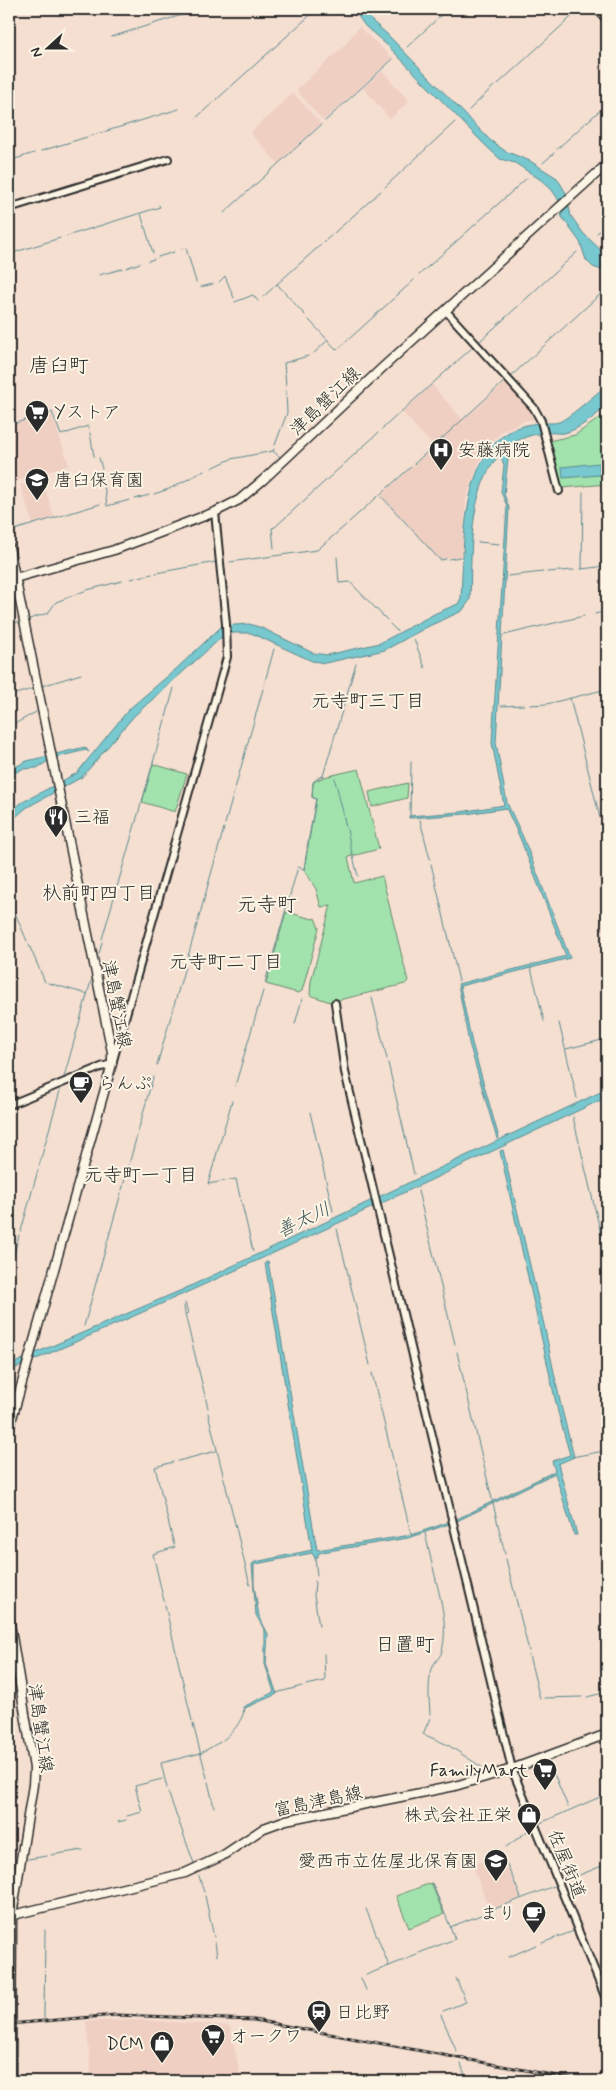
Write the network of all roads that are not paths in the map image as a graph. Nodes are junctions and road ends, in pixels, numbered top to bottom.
1 (598, 9) edge
2 (607, 20) edge
3 (168, 159) dead end
4 (607, 164) edge
5 (9, 208) edge
6 (446, 311) junction
7 (559, 491) dead end
8 (216, 512) junction
9 (9, 547) edge
10 (12, 580) edge
11 (335, 1003) dead end
12 (112, 1064) junction
13 (9, 1105) edge
14 (9, 1429) edge
15 (9, 1618) edge
16 (607, 1734) edge
17 (512, 1769) junction
18 (10, 1915) edge
19 (607, 2001) edge
20 (11, 2081) edge

1 - 2 street
3 - 5 street
4 - 6 main road, 津島蟹江線
6 - 7 street
6 - 8 main road, 津島蟹江線
8 - 10 main road, 津島蟹江線
8 - 12 street
9 - 10 main road, 津島蟹江線
10 - 12 main road, 津島蟹江線
11 - 17 street, 佐屋街道
12 - 13 street
12 - 14 main road, 津島蟹江線
15 - 18 main road, 津島蟹江線
16 - 17 main road, 富島津島線
17 - 18 main road, 富島津島線
17 - 19 street, 佐屋街道
18 - 20 main road, 津島蟹江線

